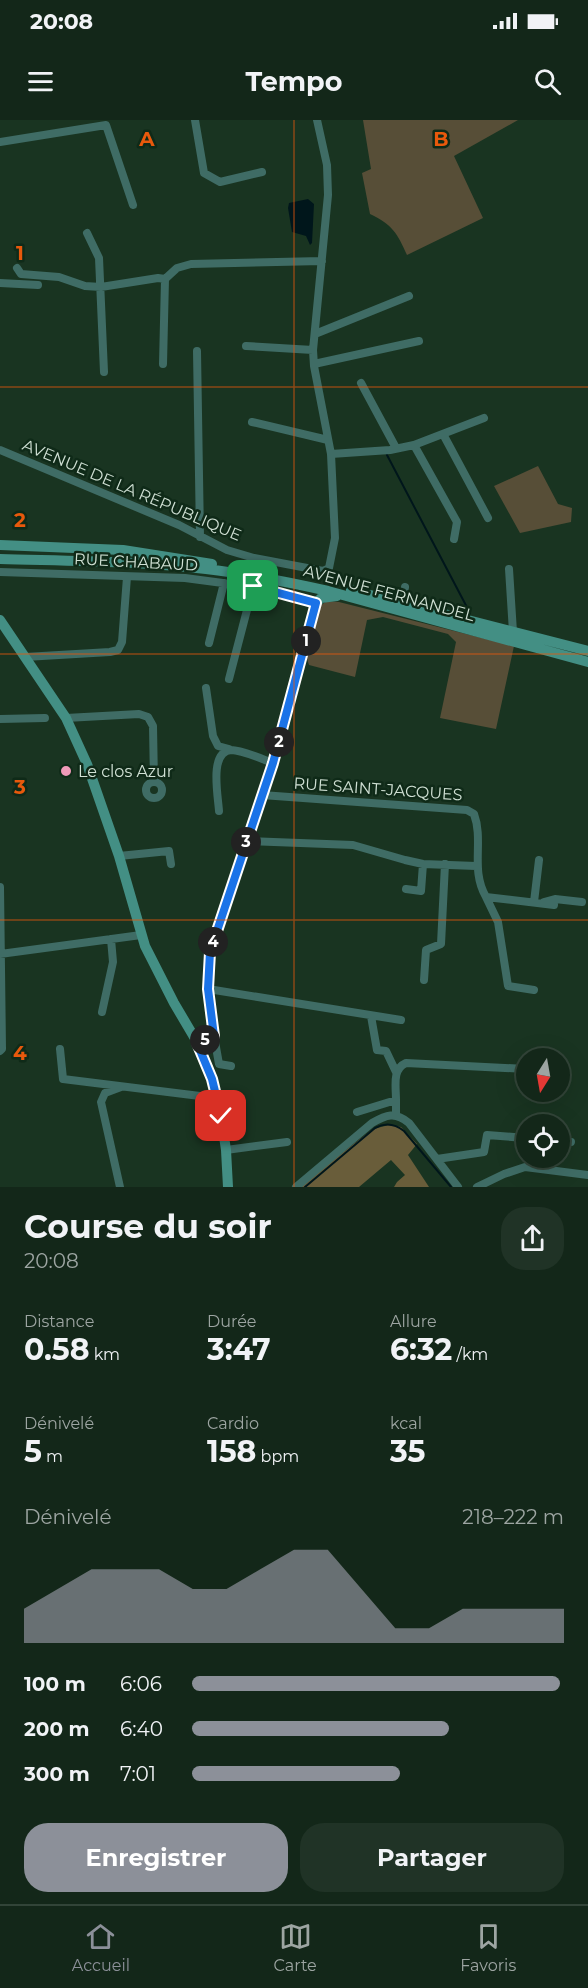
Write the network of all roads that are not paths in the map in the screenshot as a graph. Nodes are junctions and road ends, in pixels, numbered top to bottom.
1 (195, 120) edge
2 (317, 120) edge
3 (0, 142) edge
4 (262, 172) dead end
5 (133, 205) dead end
6 (87, 233) dead end
7 (322, 261) junction
8 (17, 268) dead end
9 (165, 279) junction
10 (0, 283) edge
11 (38, 285) dead end
12 (101, 287) junction
13 (409, 296) dead end
14 (315, 334) junction
15 (419, 341) dead end
16 (246, 346) dead end
17 (313, 350) junction
18 (198, 351) dead end
19 (163, 364) dead end
20 (314, 364) junction
21 (104, 372) dead end
22 (361, 383) dead end
23 (484, 418) dead end
24 (252, 422) dead end
25 (443, 434) junction
26 (328, 440) junction
27 (414, 445) junction
28 (396, 448) junction
29 (0, 450) edge
30 (331, 454) junction
31 (488, 518) dead end
32 (200, 537) junction
33 (454, 539) dead end
34 (0, 545) edge
35 (0, 553) edge
36 (0, 559) edge
37 (233, 567) junction
38 (509, 569) dead end
39 (0, 572) edge
40 (127, 576) junction
41 (224, 583) junction
42 (253, 586) junction
43 (405, 586) dead end
44 (346, 596) junction
45 (316, 603) junction
46 (403, 603) junction
47 (0, 620) edge
48 (513, 632) junction
49 (4, 633) edge
50 (209, 643) dead end
51 (588, 651) edge
52 (25, 657) junction
53 (588, 662) edge
54 (229, 679) dead end
55 (206, 688) dead end
56 (45, 718) dead end
57 (66, 718) junction
58 (0, 719) edge
59 (232, 750) junction
60 (273, 763) junction
61 (154, 782) dead end
62 (262, 795) junction
63 (219, 811) dead end
64 (246, 841) junction
65 (119, 856) junction
66 (539, 860) dead end
67 (171, 864) dead end
68 (423, 864) junction
69 (442, 864) junction
70 (476, 866) junction
71 (0, 887) edge
72 (406, 890) dead end
73 (486, 897) junction
74 (582, 902) dead end
75 (537, 903) junction
76 (554, 905) dead end
77 (438, 909) dead end
78 (141, 935) junction
79 (111, 939) junction
80 (0, 954) edge
81 (0, 960) edge
82 (424, 980) dead end
83 (208, 989) junction
84 (534, 990) dead end
85 (102, 1012) dead end
86 (371, 1016) junction
87 (401, 1020) dead end
88 (214, 1036) junction
89 (197, 1043) junction
90 (60, 1049) dead end
91 (0, 1051) edge
92 (231, 1066) dead end
93 (516, 1068) edge
94 (396, 1072) junction
95 (123, 1086) junction
96 (216, 1098) junction
97 (396, 1100) junction
98 (357, 1112) dead end
99 (396, 1115) junction
100 (516, 1137) edge
101 (287, 1142) dead end
102 (226, 1150) junction
103 (437, 1159) junction
104 (588, 1175) edge
105 (120, 1187) edge
106 (228, 1187) edge
107 (296, 1187) edge
108 (458, 1187) edge
109 (477, 1187) edge

1 - 4 street
2 - 7 street
3 - 5 street
6 - 12 street
7 - 9 street
7 - 14 street
8 - 12 street
9 - 12 street
9 - 19 street
10 - 11 street
12 - 21 street
13 - 14 street
14 - 17 street
15 - 20 street
16 - 17 street
17 - 20 street
18 - 32 street
20 - 26 street
22 - 28 street
23 - 25 street
24 - 26 street
25 - 27 street
25 - 31 street
26 - 30 street
27 - 28 street
27 - 33 street
28 - 30 street
29 - 32 street, AVENUE DE LA RÉPUBLIQUE
30 - 32 street, AVENUE DE LA RÉPUBLIQUE
34 - 37 main road
35 - 37 main road, AVENUE FERNANDEL
36 - 44 main road, AVENUE FERNANDEL
37 - 46 main road, AVENUE FERNANDEL
38 - 48 street
39 - 40 street, RUE CHABAUD
40 - 41 street, RUE CHABAUD
40 - 52 street
41 - 42 street, RUE CHABAUD
41 - 50 street
42 - 45 street, RUE CHABAUD
42 - 54 street
43 - 46 street
44 - 45 main road
44 - 53 main road, AVENUE FERNANDEL
45 - 60 street
46 - 48 main road, AVENUE FERNANDEL
47 - 49 main road
48 - 51 main road, AVENUE FERNANDEL
49 - 52 main road
52 - 57 main road
55 - 59 street
56 - 58 street
57 - 61 street
57 - 65 main road
59 - 60 street
59 - 63 street
60 - 62 street
62 - 64 street
62 - 70 street, RUE SAINT-JACQUES
64 - 68 street
64 - 83 street
65 - 67 street
65 - 78 main road
66 - 75 street
68 - 69 street
68 - 72 street
69 - 70 street
69 - 77 street
69 - 82 street
70 - 73 street, RUE SAINT-JACQUES
71 - 80 street
73 - 75 street
73 - 84 street, RUE SAINT-JACQUES
74 - 75 street
75 - 76 street
78 - 79 street
78 - 89 main road
79 - 80 street
79 - 85 street
80 - 81 street
81 - 91 street
83 - 86 street
83 - 88 street
86 - 87 street
86 - 94 street
88 - 89 street
88 - 92 street
89 - 96 main road
90 - 95 street
93 - 94 street
94 - 97 street
95 - 96 street
95 - 105 street
96 - 102 main road
97 - 98 street
97 - 99 street
99 - 103 street
99 - 107 street
100 - 103 street
101 - 102 street
102 - 106 main road
103 - 108 street
104 - 109 street

